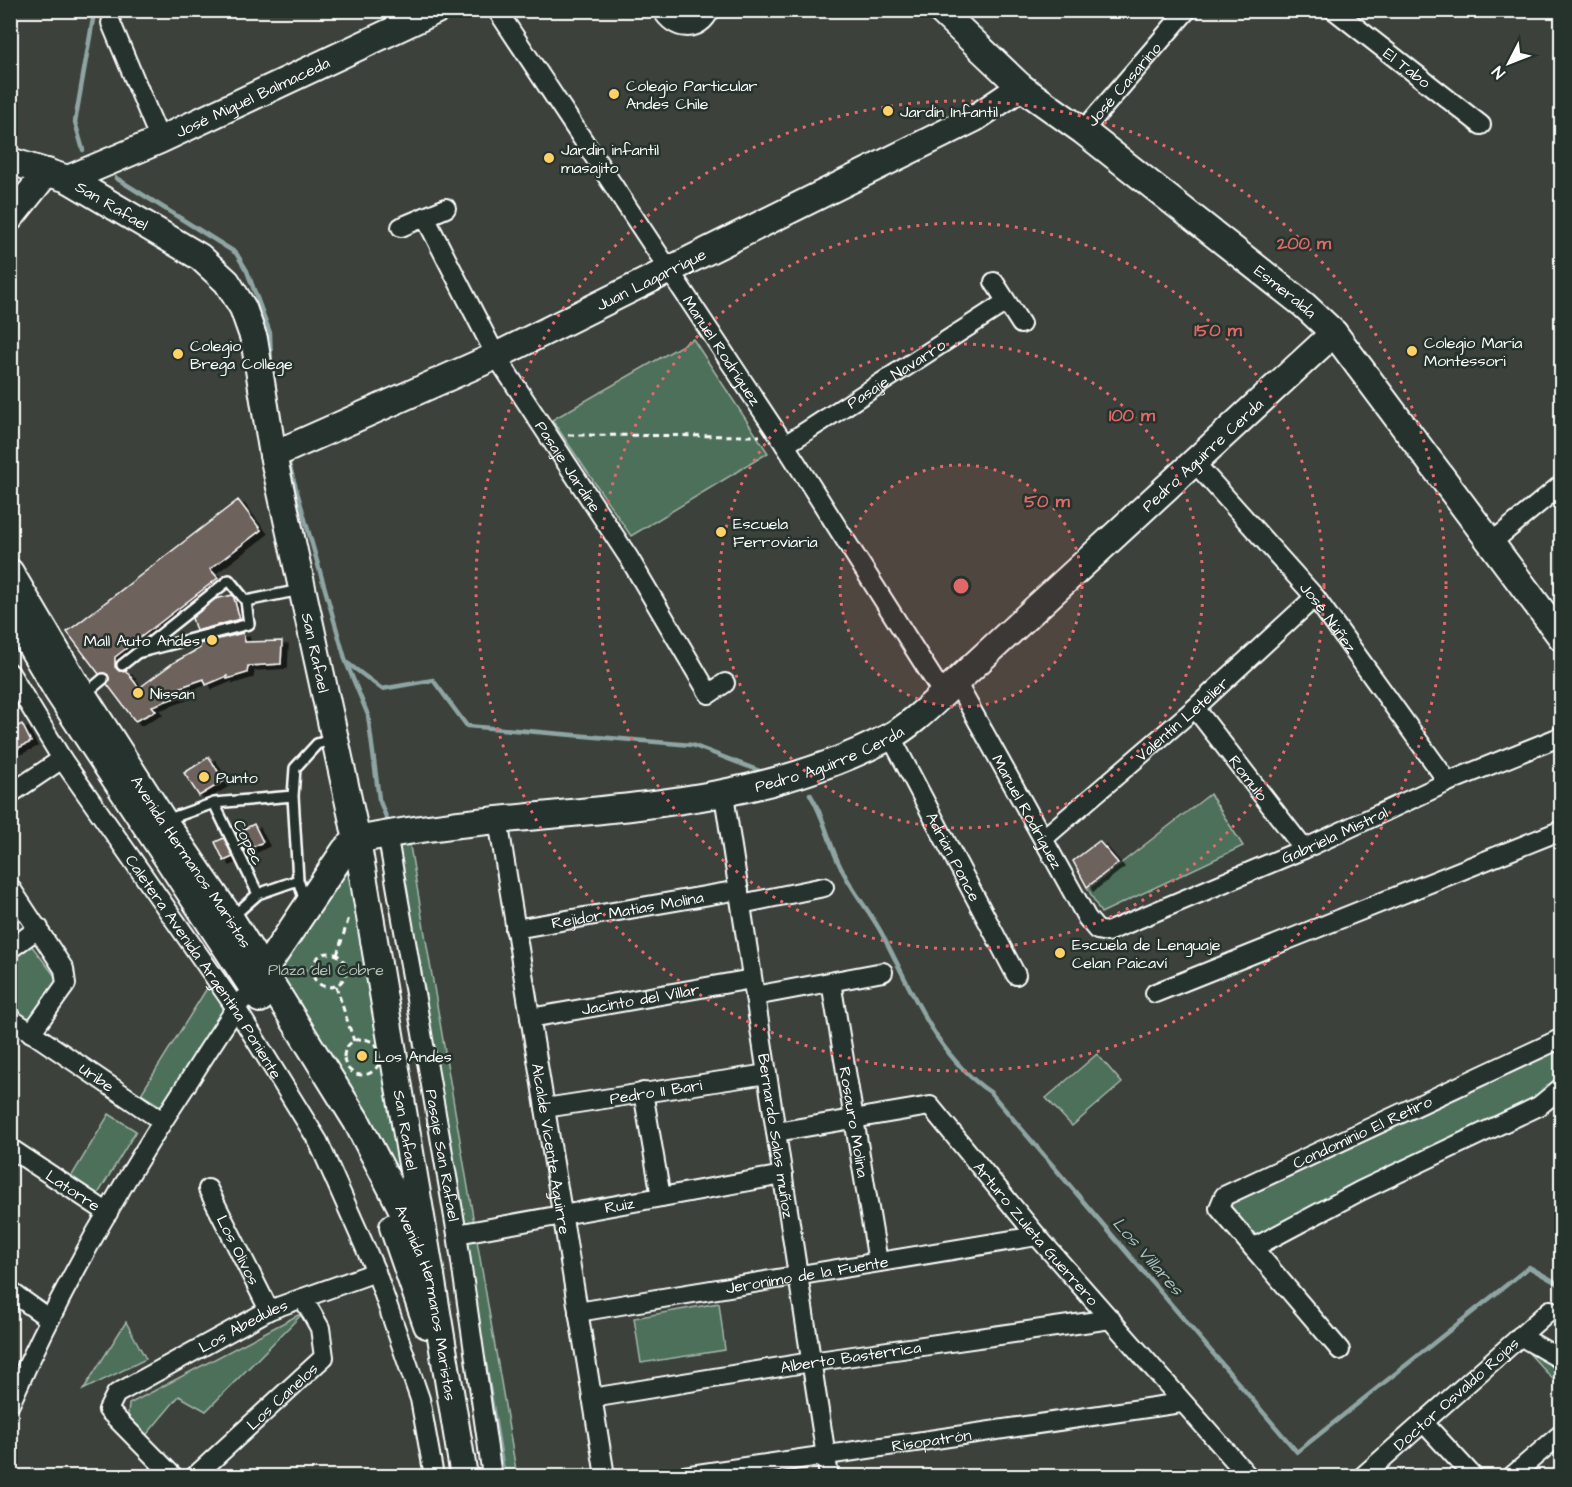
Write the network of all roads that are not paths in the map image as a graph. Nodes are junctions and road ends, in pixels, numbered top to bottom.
1 (437, 10) edge
2 (497, 10) edge
3 (662, 10) edge
4 (710, 10) edge
5 (940, 10) edge
6 (1187, 10) edge
7 (1334, 10) edge
8 (111, 23) dead end
9 (1021, 87) junction
10 (1481, 125) dead end
11 (1083, 131) junction
12 (160, 140) junction
13 (10, 161) edge
14 (57, 175) junction
15 (446, 207) dead end
16 (425, 217) junction
17 (10, 218) edge
18 (401, 227) dead end
19 (667, 270) junction
20 (994, 282) dead end
21 (1006, 302) junction
22 (1021, 324) dead end
23 (1334, 333) junction
24 (496, 356) junction
25 (781, 440) junction
26 (273, 455) junction
27 (1195, 463) junction
28 (1562, 484) edge
29 (1491, 543) junction
30 (10, 572) edge
31 (301, 589) junction
32 (1315, 597) junction
33 (246, 601) junction
34 (10, 611) edge
35 (1560, 632) edge
36 (137, 653) junction
37 (122, 665) dead end
38 (10, 673) edge
39 (725, 683) dead end
40 (949, 688) junction
41 (1195, 708) junction
42 (1562, 736) edge
43 (891, 737) junction
44 (335, 739) junction
45 (62, 759) junction
46 (1448, 782) junction
47 (10, 794) edge
48 (724, 795) junction
49 (293, 796) junction
50 (214, 803) junction
51 (163, 820) junction
52 (498, 820) junction
53 (1562, 830) edge
54 (387, 834) junction
55 (1044, 838) junction
56 (357, 840) junction
57 (1304, 849) junction
58 (298, 880) junction
59 (10, 887) edge
60 (824, 887) dead end
61 (258, 894) junction
62 (740, 897) junction
63 (307, 906) junction
64 (231, 919) junction
65 (39, 928) junction
66 (515, 929) junction
67 (1107, 932) joint
68 (10, 949) edge
69 (883, 972) dead end
70 (1016, 975) dead end
71 (831, 981) junction
72 (258, 984) junction
73 (754, 987) junction
74 (1155, 993) dead end
75 (10, 1018) edge
76 (530, 1018) junction
77 (31, 1032) junction
78 (1562, 1038) edge
79 (767, 1074) junction
80 (1562, 1088) edge
81 (643, 1092) junction
82 (545, 1108) junction
83 (855, 1117) junction
84 (162, 1121) junction
85 (776, 1132) junction
86 (10, 1148) edge
87 (783, 1175) junction
88 (208, 1189) dead end
89 (662, 1197) junction
90 (108, 1213) junction
91 (562, 1215) junction
92 (457, 1234) junction
93 (1037, 1236) junction
94 (1253, 1248) junction
95 (878, 1262) junction
96 (376, 1272) junction
97 (431, 1276) junction
98 (798, 1276) junction
99 (10, 1291) edge
100 (303, 1298) junction
101 (269, 1310) junction
102 (1550, 1310) dead end
103 (578, 1312) junction
104 (48, 1318) junction
105 (1111, 1319) junction
106 (1520, 1336) junction
107 (1340, 1350) dead end
108 (1562, 1360) edge
109 (812, 1362) junction
110 (450, 1390) junction
111 (592, 1398) junction
112 (1181, 1403) junction
113 (10, 1404) edge
114 (1423, 1422) junction
115 (1562, 1433) edge
116 (826, 1456) junction
117 (173, 1476) edge
118 (195, 1476) edge
119 (434, 1476) edge
120 (464, 1476) edge
121 (492, 1476) edge
122 (605, 1476) edge
123 (684, 1476) edge
124 (829, 1476) edge
125 (1248, 1476) edge
126 (1363, 1476) edge
127 (1473, 1476) edge
128 (1512, 1476) edge

1 - 12 street, José Miguel Balmaceda
2 - 19 street, Manuel Rodríguez
3 - 4 street
5 - 9 street, Esmeralda
6 - 11 street, José Casarino
7 - 10 street, El Tabo
8 - 12 street
9 - 11 street, Esmeralda
9 - 19 street, Juan Lagarrigue
11 - 23 street, Esmeralda
12 - 14 street, José Miguel Balmaceda
13 - 14 street, San Rafael
14 - 17 street, José Miguel Balmaceda
14 - 26 street, San Rafael
15 - 16 street
16 - 18 street
16 - 24 street, Pasaje Jardine
19 - 24 street, Juan Lagarrigue
19 - 25 street, Manuel Rodríguez
20 - 21 street
21 - 22 street
21 - 25 street, Pasaje Navarro
23 - 27 street, Pedro Aguirre Cerda
23 - 29 street, Esmeralda
24 - 26 street, Juan Lagarrigue
24 - 39 street, Pasaje Jardine
25 - 40 street, Manuel Rodríguez
26 - 31 street, San Rafael
27 - 32 street, José Núñez
27 - 40 street, Pedro Aguirre Cerda
28 - 29 street
29 - 35 street, Esmeralda
30 - 51 street, Avenida Hermanos Maristas
31 - 33 lane
31 - 44 street, San Rafael
32 - 41 street, Valentín Letelier
32 - 46 street, José Núñez
33 - 36 lane
33 - 36 lane
34 - 72 street, Avenida Hermanos Maristas
36 - 37 lane
38 - 45 street, Caletera Avenida Argentina Poniente
40 - 43 street, Pedro Aguirre Cerda
40 - 55 street, Manuel Rodríguez
41 - 55 street, Valentín Letelier
41 - 57 street, Romulo
42 - 46 street, Gabriela Mistral
43 - 48 street, Pedro Aguirre Cerda
43 - 70 street, Adrián Ponce
44 - 49 lane
44 - 56 street, San Rafael
45 - 47 street
45 - 72 street, Caletera Avenida Argentina Poniente
46 - 57 street, Gabriela Mistral
48 - 52 street, Pedro Aguirre Cerda
48 - 62 street, Bernardo Salas muñoz
49 - 50 lane, Copec
49 - 58 lane
50 - 51 lane, Copec
50 - 61 lane, Copec
51 - 64 street, Avenida Hermanos Maristas
52 - 54 street, Pedro Aguirre Cerda
52 - 66 street, Alcalde Vicente Aguirre
53 - 74 street
54 - 56 street, Pedro Aguirre Cerda
54 - 92 street, Pasaje San Rafael
55 - 67 street, Manuel Rodríguez
56 - 63 street
56 - 97 street, San Rafael
57 - 67 street, Gabriela Mistral
58 - 61 lane
58 - 63 lane
59 - 65 street
60 - 62 street, Rejidor Matias Molina
61 - 64 lane
62 - 66 street, Rejidor Matias Molina
62 - 73 street, Bernardo Salas muñoz
63 - 72 street
64 - 72 street, Avenida Hermanos Maristas
65 - 68 street
65 - 77 street
66 - 76 street, Alcalde Vicente Aguirre
69 - 71 street, Jacinto del Villar
71 - 73 street, Jacinto del Villar
71 - 83 street, Rosauro Molina
72 - 84 street
72 - 96 street, Caletera Avenida Argentina Poniente
72 - 97 street, Avenida Hermanos Maristas
72 - 110 street, Avenida Hermanos Maristas
73 - 76 street, Jacinto del Villar
73 - 79 street, Bernardo Salas muñoz
75 - 77 street, Uribe
76 - 82 street, Alcalde Vicente Aguirre
77 - 84 street, Uribe
78 - 94 street, Condominio El Retiro
79 - 81 street, Pedro II Bari
79 - 85 street, Bernardo Salas muñoz
80 - 94 street
81 - 82 street, Pedro II Bari
81 - 89 street
82 - 91 street, Alcalde Vicente Aguirre
83 - 85 street, Arturo Zuleta Guerrero
83 - 93 street, Arturo Zuleta Guerrero
83 - 95 street, Rosauro Molina
84 - 90 street
85 - 87 street, Bernardo Salas muñoz
86 - 90 street, Latorre
87 - 89 street, Ruiz
87 - 98 street, Bernardo Salas muñoz
88 - 101 street, Los Olivos
89 - 91 street, Ruiz
90 - 104 street
91 - 92 street, Ruiz
91 - 103 street, Alcalde Vicente Aguirre
92 - 121 street, Pasaje San Rafael
93 - 95 street, Jeronimo de la Fuente
93 - 105 street, Arturo Zuleta Guerrero
94 - 107 street, Condominio El Retiro
95 - 98 street, Jeronimo de la Fuente
96 - 100 street, Los Abedules
96 - 119 street
97 - 110 street, Avenida Hermanos Maristas
98 - 103 street, Jeronimo de la Fuente
98 - 109 street, Bernardo Salas muñoz
99 - 104 street
100 - 101 street, Los Abedules
100 - 118 street, Los Canelos
101 - 117 street, Los Abedules
102 - 106 street, Doctor Osvaldo Rojas
103 - 111 street, Alcalde Vicente Aguirre
104 - 113 street
105 - 109 street, Alberto Basterrica
105 - 112 street, Arturo Zuleta Guerrero
106 - 108 street
106 - 114 street, Doctor Osvaldo Rojas
109 - 111 street, Alberto Basterrica
109 - 116 street, Bernardo Salas muñoz
110 - 120 street
111 - 122 street, Alcalde Vicente Aguirre
112 - 116 street, Risopatrón
112 - 125 street, Arturo Zuleta Guerrero
114 - 126 street, Doctor Osvaldo Rojas
114 - 127 street
115 - 128 street
116 - 123 street, Risopatrón
116 - 124 street, Bernardo Salas muñoz

